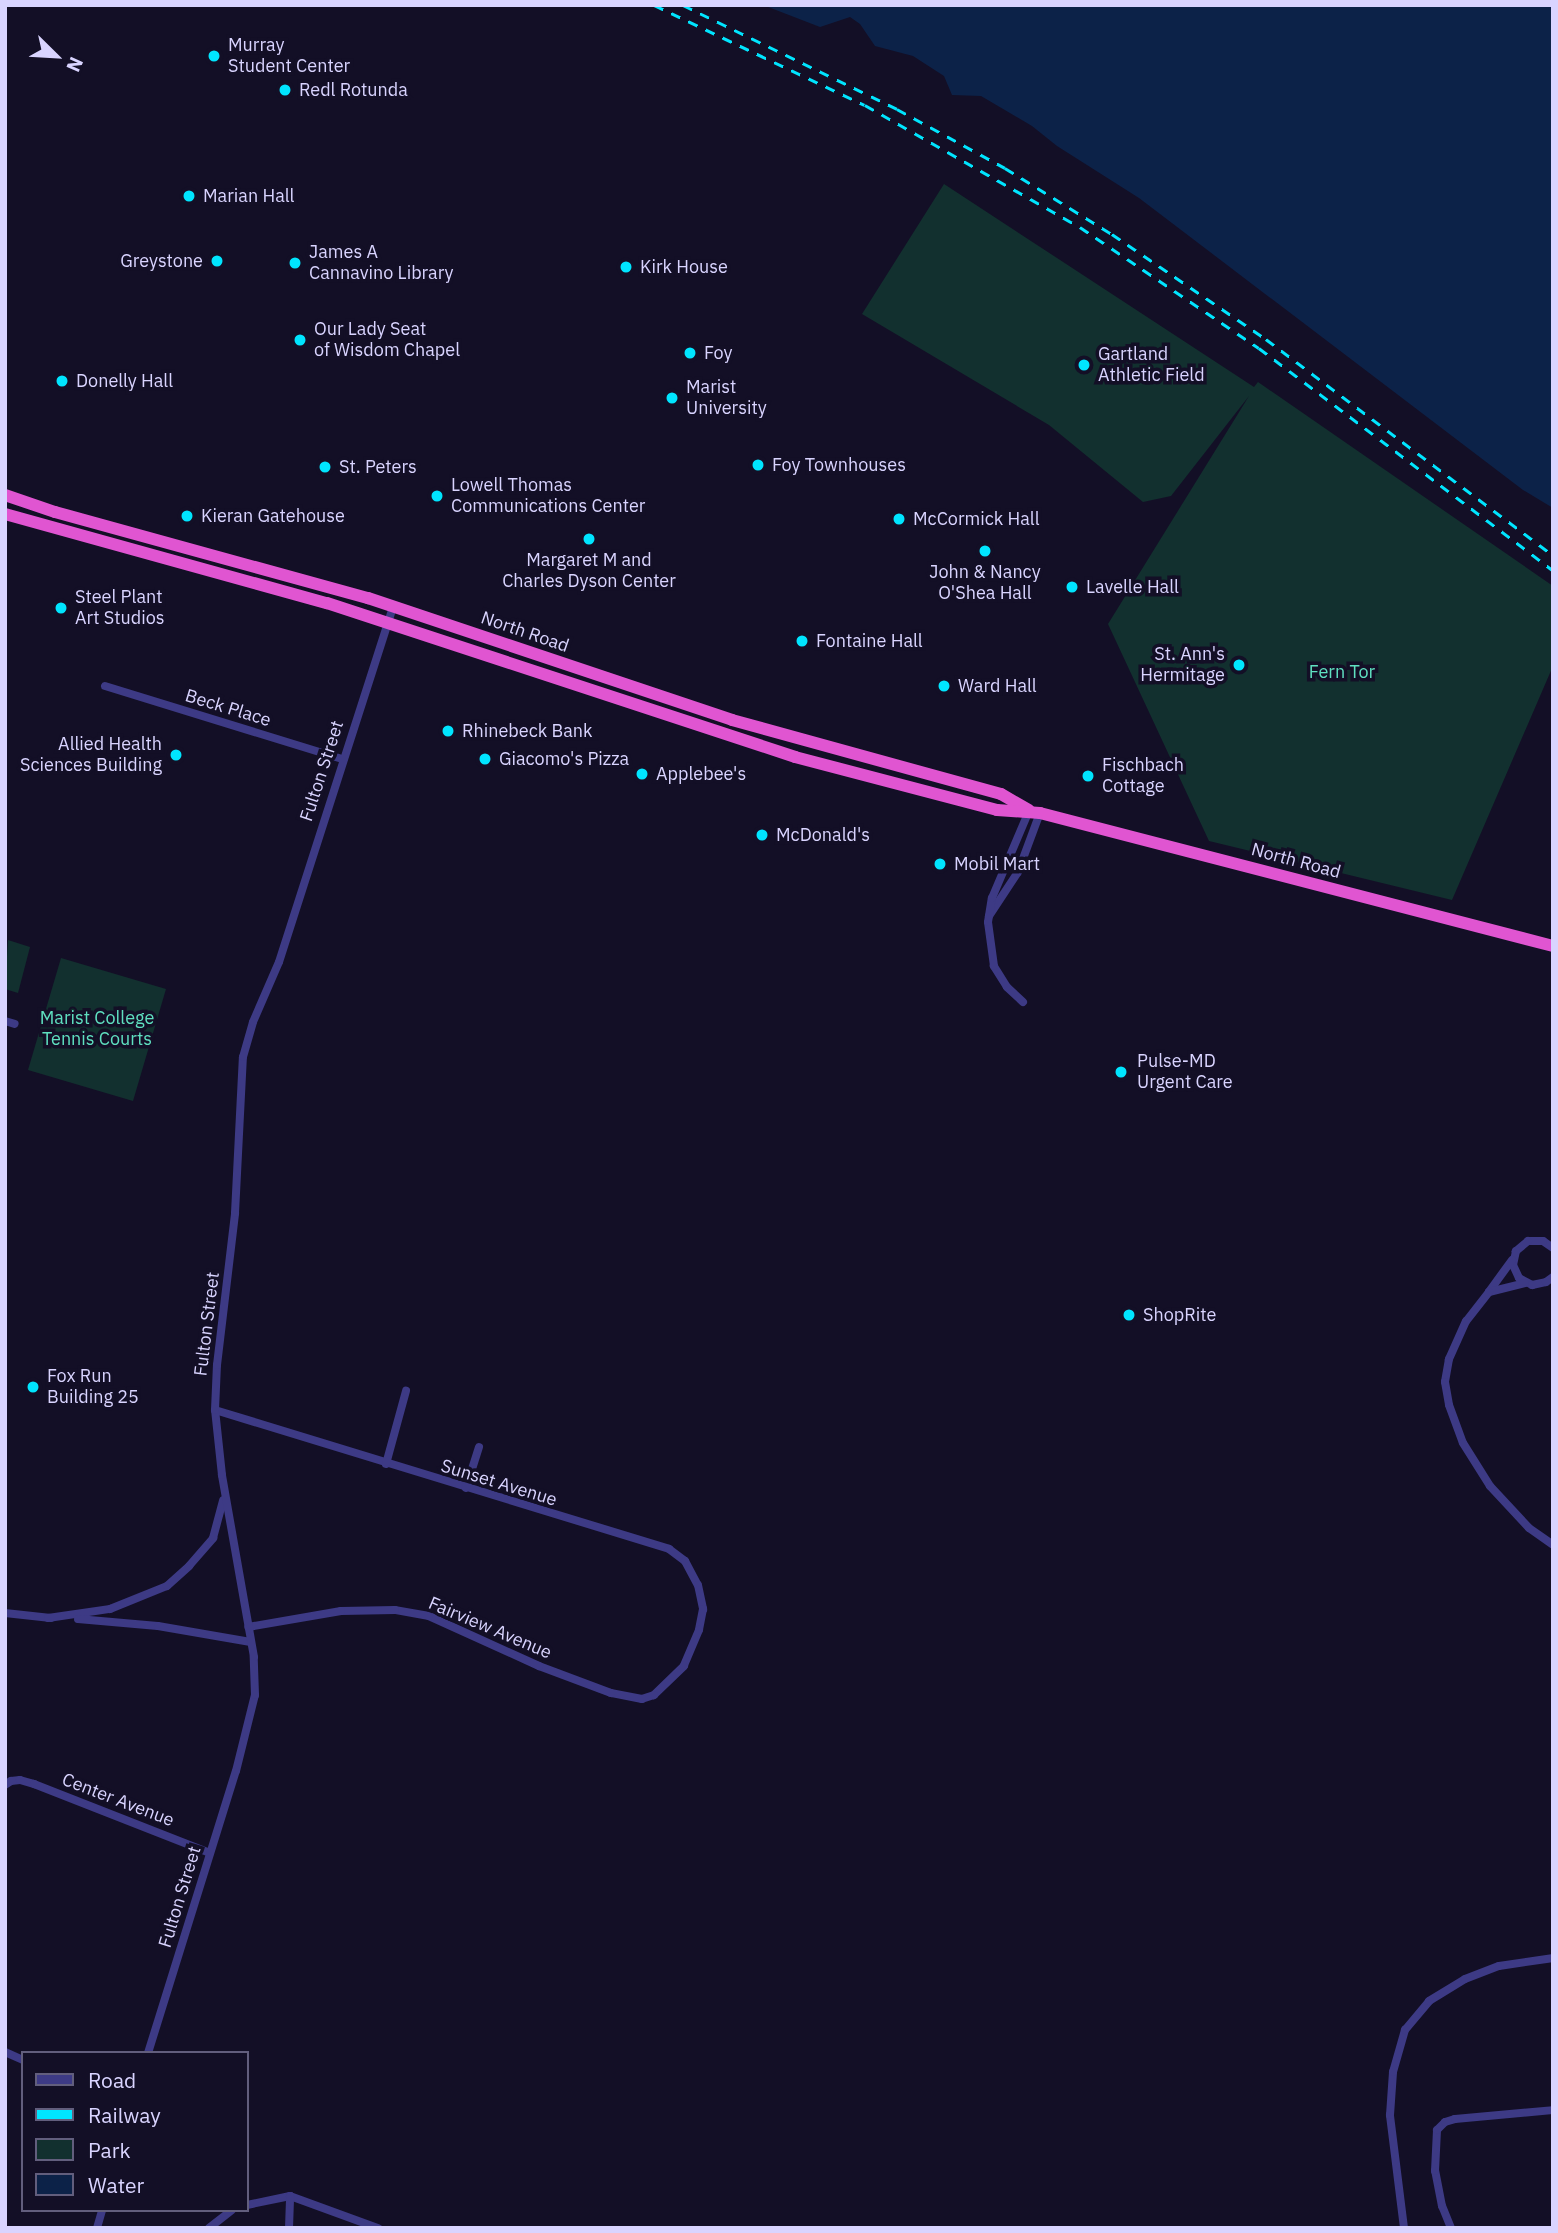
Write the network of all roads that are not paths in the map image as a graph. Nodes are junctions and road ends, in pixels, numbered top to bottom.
1 (5, 495) edge
2 (5, 514) edge
3 (393, 606) junction
4 (388, 623) junction
5 (105, 686) dead end
6 (343, 759) junction
7 (1035, 812) junction
8 (1553, 946) edge
9 (1023, 1002) dead end
10 (5, 1021) edge
11 (15, 1024) dead end
12 (1551, 1245) edge
13 (1513, 1258) junction
14 (1553, 1277) edge
15 (1525, 1283) junction
16 (1489, 1292) junction
17 (406, 1391) dead end
18 (215, 1410) junction
19 (479, 1447) dead end
20 (386, 1464) junction
21 (223, 1483) junction
22 (466, 1488) junction
23 (1553, 1545) edge
24 (5, 1614) edge
25 (48, 1618) junction
26 (248, 1627) junction
27 (251, 1642) junction
28 (693, 1647) joint
29 (9, 1783) edge
30 (210, 1853) junction
31 (1553, 1958) edge
32 (149, 2051) edge
33 (5, 2052) edge
34 (21, 2059) edge
35 (1553, 2110) edge
36 (290, 2196) junction
37 (248, 2205) edge
38 (229, 2212) edge
39 (209, 2228) edge
40 (289, 2228) edge
41 (378, 2228) edge
42 (1404, 2228) edge
43 (1451, 2228) edge

1 - 3 highway, North Road
2 - 4 highway, North Road
3 - 4 street, Fulton Street
3 - 7 highway, North Road
4 - 6 street, Fulton Street
4 - 7 highway, North Road
5 - 6 street, Beck Place
6 - 18 street, Fulton Street
7 - 8 highway, North Road
7 - 9 street
10 - 11 street
12 - 13 street
13 - 15 street
13 - 16 street
14 - 15 street
15 - 16 street
16 - 23 street
17 - 20 street
18 - 20 street, Sunset Avenue
18 - 21 street, Fulton Street
19 - 22 street
20 - 22 street, Sunset Avenue
21 - 25 street
21 - 26 street, Fulton Street
22 - 28 street, Sunset Avenue
24 - 25 street
25 - 27 street
26 - 27 street, Fulton Street
26 - 28 street, Fairview Avenue
27 - 30 street, Fulton Street
29 - 30 street, Center Avenue
30 - 32 street, Fulton Street
31 - 42 street
33 - 34 street
35 - 43 street
36 - 37 street
36 - 40 street
36 - 41 street
38 - 39 street

